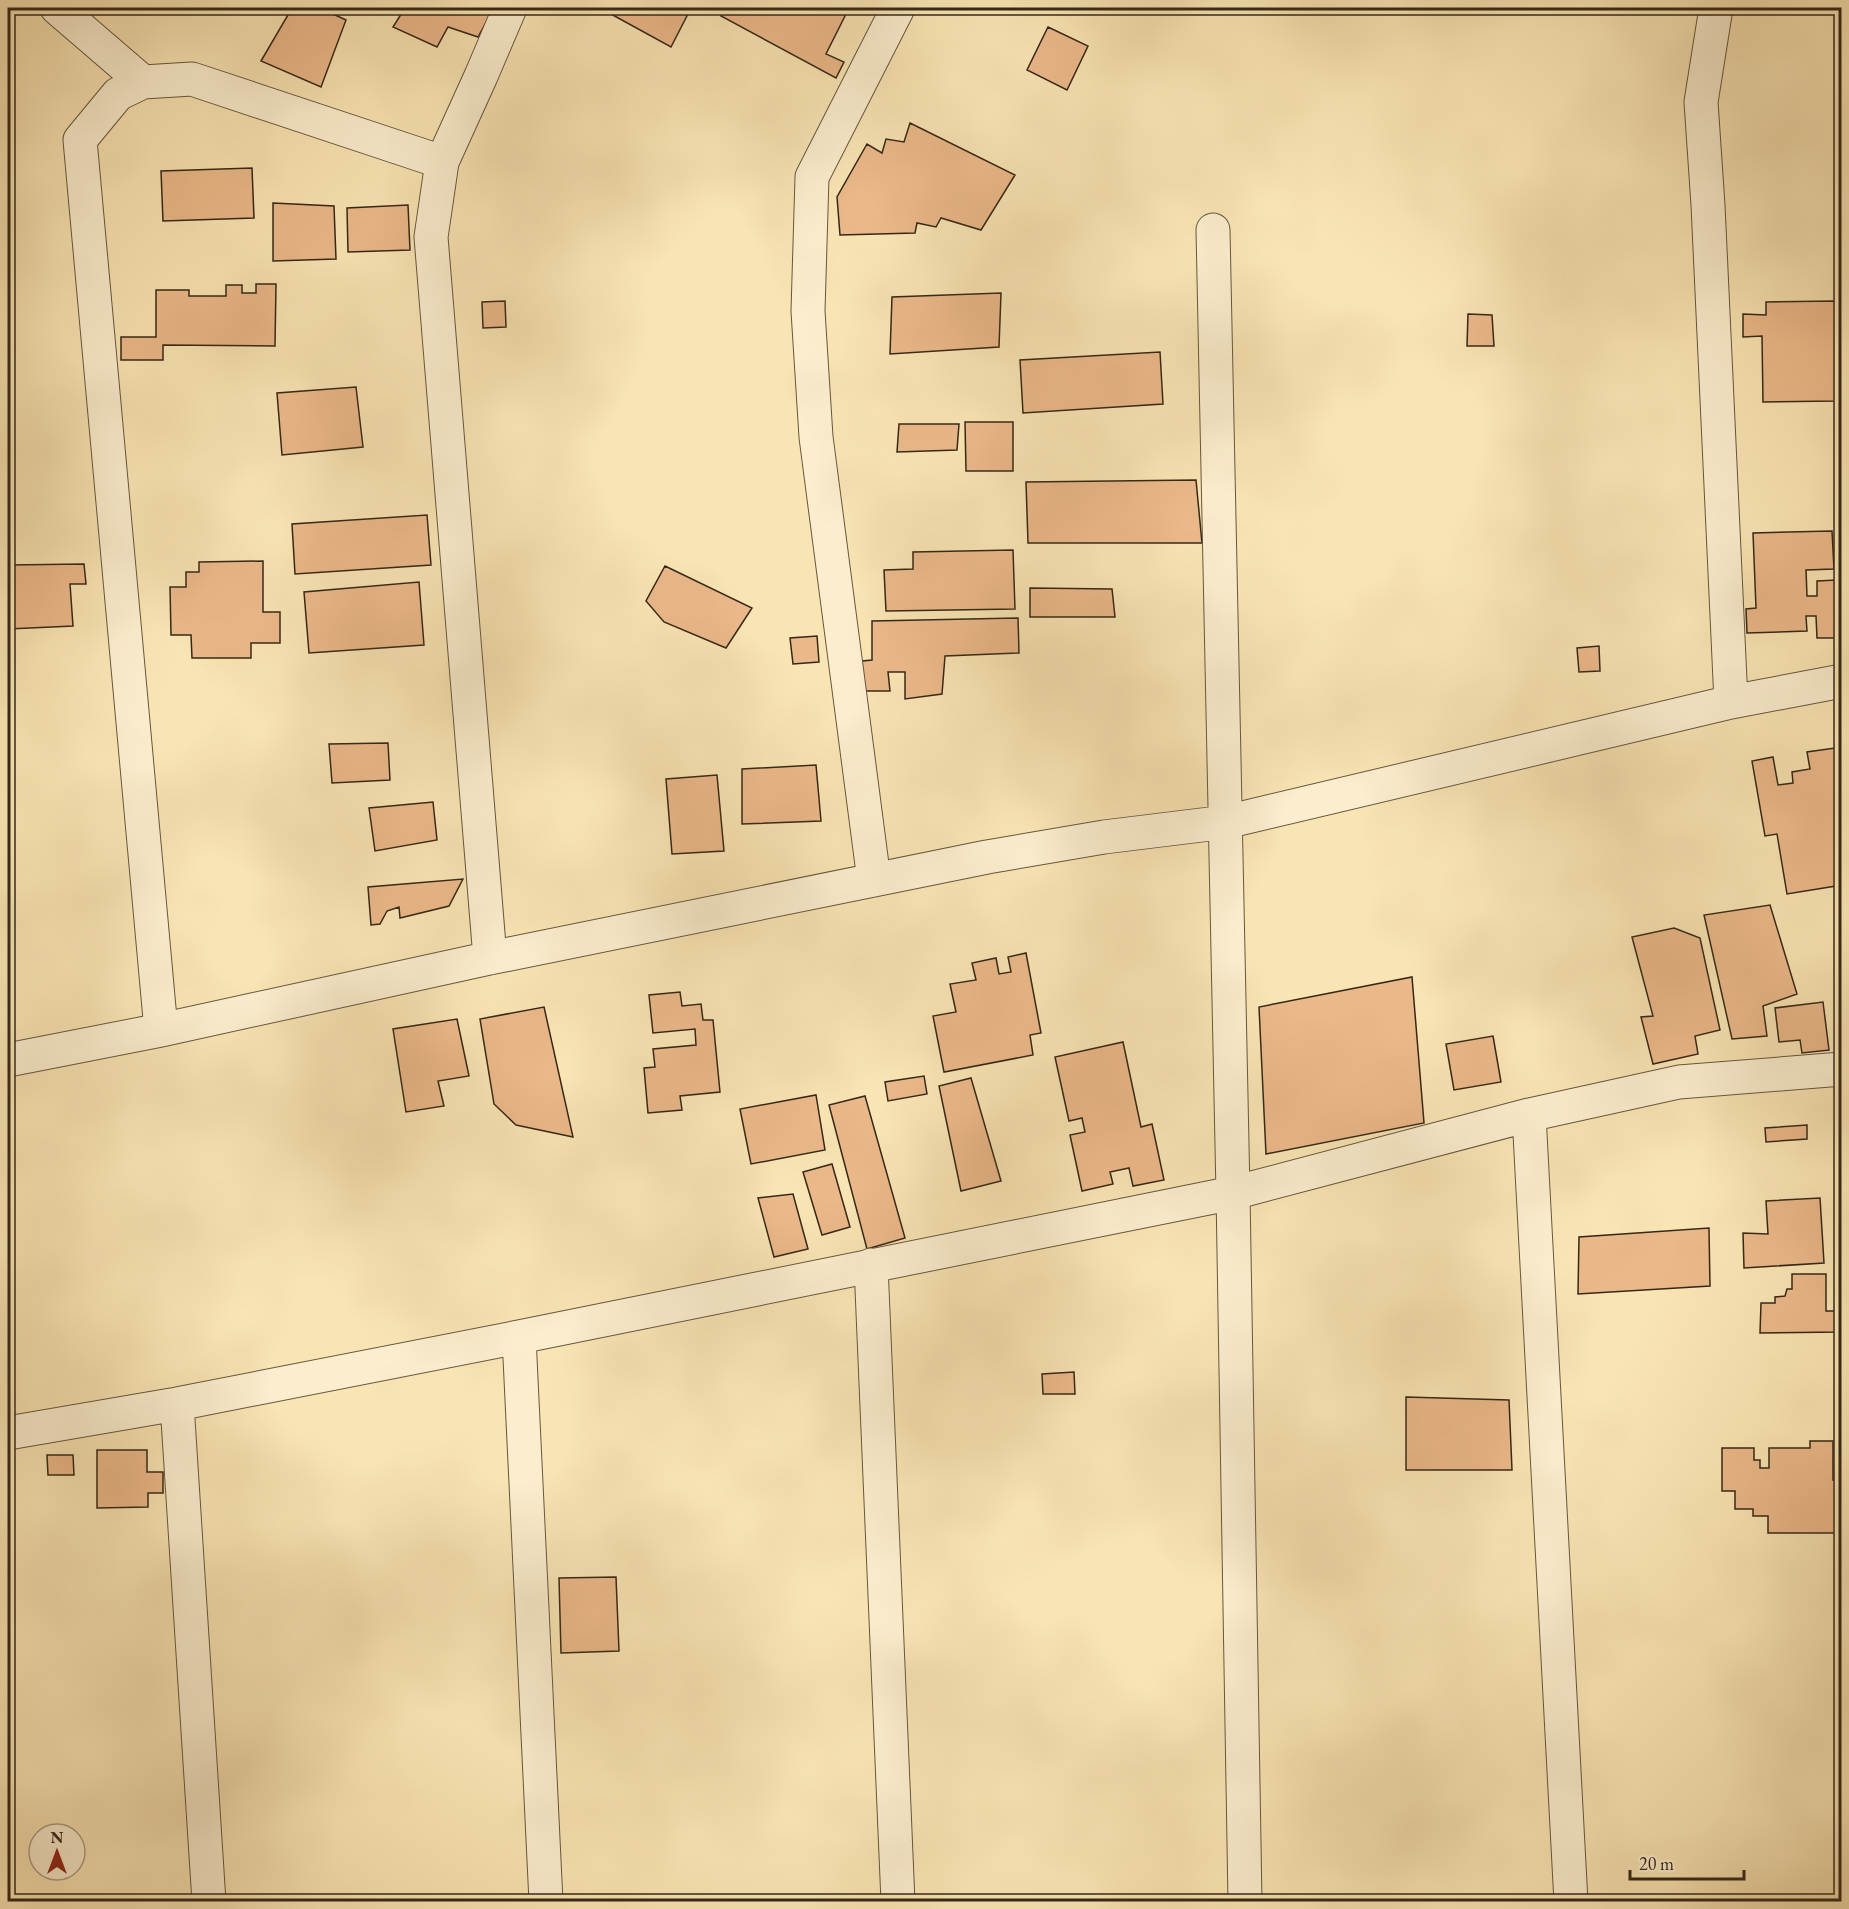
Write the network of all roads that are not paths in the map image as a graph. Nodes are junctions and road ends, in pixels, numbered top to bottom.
1 (57, 8) edge
2 (510, 8) edge
3 (898, 8) edge
4 (1716, 8) edge
5 (143, 82) junction
6 (442, 162) junction
7 (1213, 230) dead end
8 (1842, 681) edge
9 (1731, 702) junction
10 (1226, 822) junction
11 (874, 880) junction
12 (490, 958) junction
13 (161, 1030) junction
14 (8, 1060) edge
15 (1842, 1069) edge
16 (1529, 1115) junction
17 (1233, 1193) junction
18 (871, 1266) junction
19 (519, 1337) junction
20 (177, 1404) junction
21 (8, 1433) edge
22 (209, 1902) edge
23 (546, 1902) edge
24 (897, 1902) edge
25 (1245, 1902) edge
26 (1571, 1902) edge

1 - 5 street
2 - 6 street
3 - 11 street
4 - 9 street
5 - 6 street
5 - 13 street
6 - 12 street
7 - 10 street
8 - 9 street
9 - 10 street
10 - 11 street
10 - 17 street
11 - 12 street
12 - 13 street
13 - 14 street
15 - 16 street
16 - 17 street
16 - 26 street
17 - 18 street
17 - 25 street
18 - 19 street
18 - 24 street
19 - 20 street
19 - 23 street
20 - 21 street
20 - 22 street

